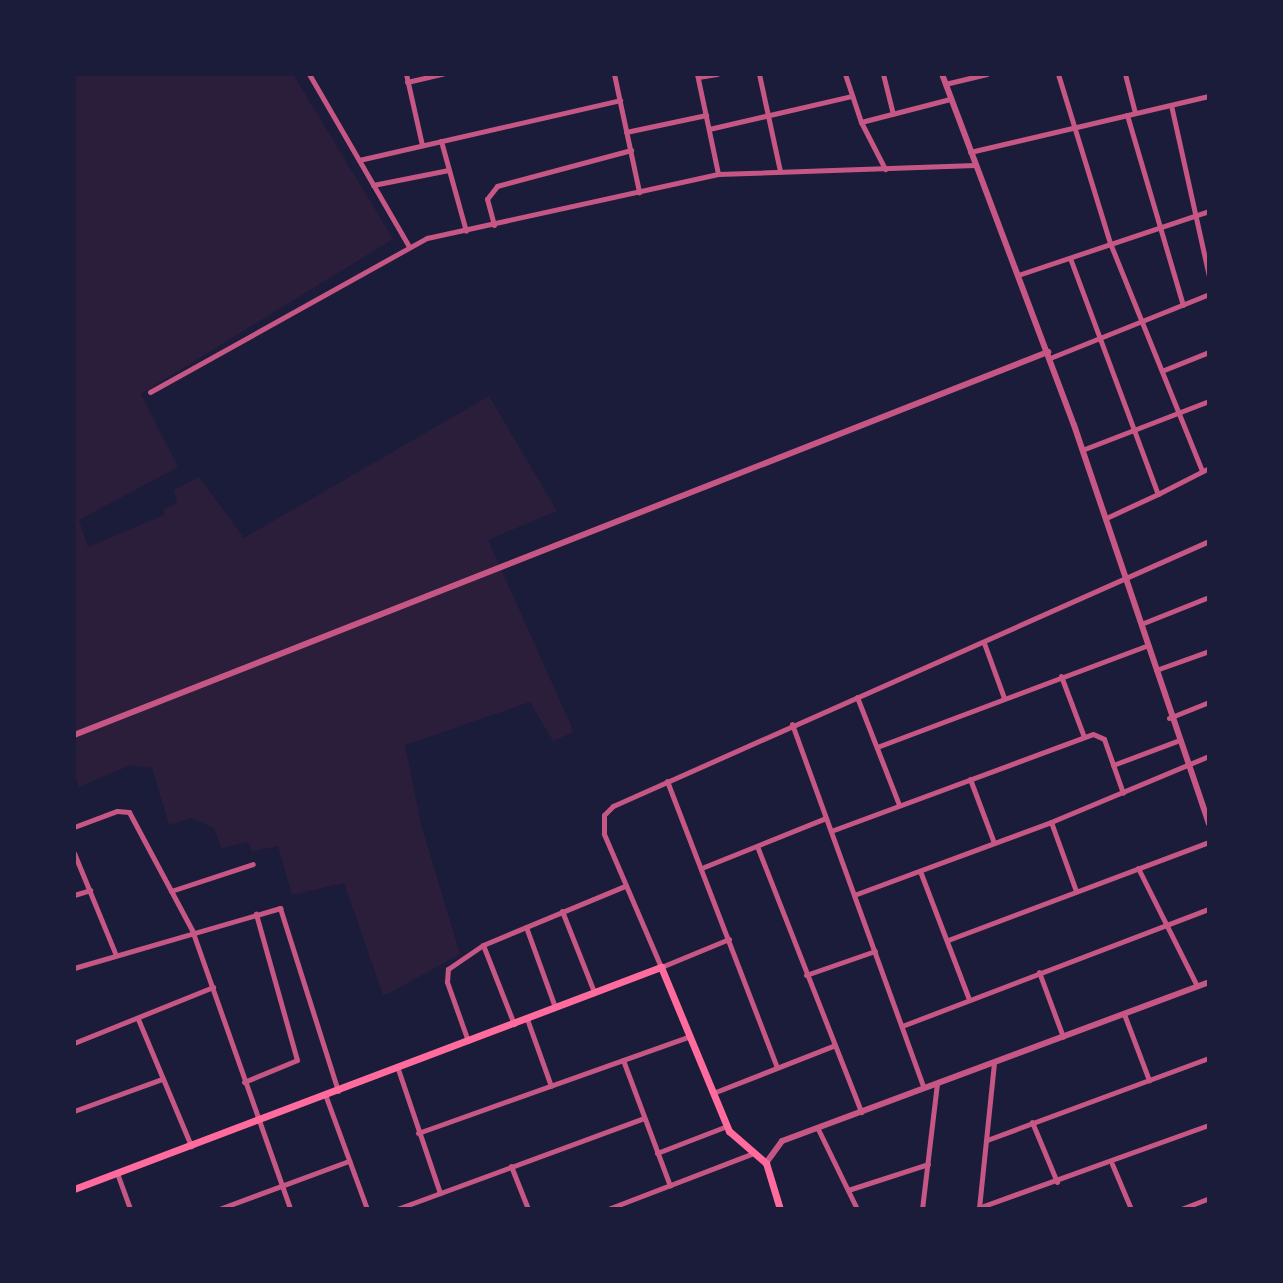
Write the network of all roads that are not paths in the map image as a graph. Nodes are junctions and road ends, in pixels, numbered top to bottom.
1 (309, 74) edge
2 (406, 74) edge
3 (443, 74) edge
4 (614, 74) edge
5 (717, 74) edge
6 (759, 74) edge
7 (845, 74) edge
8 (883, 74) edge
9 (942, 74) edge
10 (987, 74) edge
11 (1058, 74) edge
12 (1125, 74) edge
13 (698, 76) edge
14 (407, 82) junction
15 (945, 84) junction
16 (852, 96) junction
17 (1209, 96) edge
18 (950, 99) junction
19 (620, 100) junction
20 (1171, 105) junction
21 (1135, 113) junction
22 (893, 114) junction
23 (706, 115) junction
24 (768, 115) junction
25 (1127, 115) junction
26 (861, 122) junction
27 (1072, 128) junction
28 (709, 129) junction
29 (626, 132) junction
30 (441, 141) junction
31 (422, 145) junction
32 (631, 150) junction
33 (970, 152) junction
34 (359, 160) junction
35 (975, 165) junction
36 (885, 169) junction
37 (449, 170) junction
38 (780, 171) junction
39 (718, 174) junction
40 (373, 185) junction
41 (639, 192) junction
42 (1209, 211) edge
43 (1195, 216) junction
44 (494, 225) junction
45 (1157, 228) junction
46 (466, 231) junction
47 (1110, 243) junction
48 (408, 245) junction
49 (1070, 258) junction
50 (1018, 275) junction
51 (1209, 277) edge
52 (1209, 294) edge
53 (1183, 305) junction
54 (1143, 321) junction
55 (1099, 338) junction
56 (1209, 352) edge
57 (1049, 355) junction
58 (1164, 370) junction
59 (150, 392) dead end
60 (1209, 401) edge
61 (1180, 412) junction
62 (1133, 428) junction
63 (1082, 450) junction
64 (1209, 468) edge
65 (1202, 471) junction
66 (1158, 494) junction
67 (1106, 518) junction
68 (1209, 541) edge
69 (1125, 579) junction
70 (1209, 597) edge
71 (1141, 624) junction
72 (984, 643) junction
73 (1148, 645) junction
74 (1209, 651) edge
75 (1156, 671) junction
76 (1061, 676) junction
77 (857, 697) junction
78 (1004, 698) junction
79 (1209, 702) edge
80 (1169, 718) junction
81 (792, 724) junction
82 (74, 735) edge
83 (1084, 737) junction
84 (1177, 741) junction
85 (877, 747) junction
86 (1209, 756) edge
87 (1113, 765) junction
88 (1188, 765) junction
89 (970, 779) junction
90 (667, 781) junction
91 (1123, 793) junction
92 (899, 805) junction
93 (826, 818) junction
94 (1051, 822) junction
95 (1209, 824) edge
96 (74, 827) edge
97 (831, 831) junction
98 (1209, 842) edge
99 (994, 843) junction
100 (757, 846) junction
101 (74, 853) edge
102 (253, 864) dead end
103 (704, 867) junction
104 (1138, 868) junction
105 (920, 871) junction
106 (625, 886) junction
107 (90, 890) junction
108 (171, 891) junction
109 (1076, 891) junction
110 (74, 895) edge
111 (854, 895) junction
112 (1209, 909) edge
113 (562, 911) junction
114 (256, 914) junction
115 (1169, 924) junction
116 (526, 927) junction
117 (192, 930) junction
118 (729, 939) junction
119 (948, 940) junction
120 (483, 945) junction
121 (875, 951) junction
122 (115, 953) junction
123 (661, 967) junction
124 (74, 968) edge
125 (1039, 972) junction
126 (806, 975) junction
127 (1209, 982) edge
128 (1197, 986) junction
129 (213, 987) junction
130 (594, 993) junction
131 (969, 999) junction
132 (555, 1008) junction
133 (1124, 1014) junction
134 (138, 1019) junction
135 (527, 1019) junction
136 (514, 1024) junction
137 (902, 1026) junction
138 (690, 1036) junction
139 (1063, 1037) junction
140 (469, 1042) junction
141 (74, 1043) edge
142 (833, 1046) junction
143 (1209, 1058) edge
144 (623, 1060) junction
145 (994, 1062) junction
146 (777, 1067) junction
147 (398, 1069) junction
148 (162, 1079) junction
149 (1149, 1080) junction
150 (244, 1082) junction
151 (937, 1082) junction
152 (551, 1086) junction
153 (923, 1086) junction
154 (338, 1092) junction
155 (713, 1093) junction
156 (326, 1097) junction
157 (74, 1111) edge
158 (861, 1112) junction
159 (644, 1118) junction
160 (258, 1121) junction
161 (1032, 1122) junction
162 (1209, 1125) edge
163 (727, 1126) junction
164 (818, 1129) junction
165 (418, 1133) junction
166 (987, 1140) junction
167 (191, 1146) junction
168 (657, 1153) junction
169 (751, 1154) junction
170 (349, 1161) junction
171 (766, 1163) junction
172 (928, 1164) junction
173 (1112, 1164) junction
174 (511, 1166) junction
175 (117, 1173) junction
176 (1057, 1182) junction
177 (281, 1184) junction
178 (670, 1186) junction
179 (74, 1189) edge
180 (848, 1190) junction
181 (440, 1193) junction
182 (1209, 1198) edge
183 (623, 1206) edge
184 (130, 1209) edge
185 (217, 1209) edge
186 (290, 1209) edge
187 (367, 1209) edge
188 (397, 1209) edge
189 (528, 1209) edge
190 (608, 1209) edge
191 (780, 1209) edge
192 (857, 1209) edge
193 (922, 1209) edge
194 (978, 1209) edge
195 (1131, 1209) edge
196 (1181, 1209) edge

1 - 34 street
2 - 14 street
3 - 14 street
4 - 19 street
5 - 13 street
6 - 24 street
7 - 16 street
8 - 22 street
9 - 15 street
10 - 15 street
11 - 27 street
12 - 21 street
13 - 23 street
14 - 31 street
15 - 18 street
16 - 24 street
16 - 26 street
17 - 20 street
18 - 22 street
18 - 33 street
19 - 29 street
19 - 30 street
20 - 21 street
20 - 43 street
21 - 25 street
22 - 26 street
23 - 28 street
23 - 29 street
24 - 28 street
24 - 38 street
25 - 27 street
25 - 45 street
26 - 36 street
27 - 33 street
27 - 47 street
28 - 39 street
29 - 32 street
30 - 31 street
30 - 37 street
31 - 34 street
32 - 41 street
32 - 44 street
33 - 35 street
34 - 40 street
35 - 36 street
35 - 50 street
36 - 38 street
37 - 40 street
37 - 46 street
38 - 39 street
39 - 41 street
40 - 48 street
41 - 44 street
42 - 43 street
43 - 45 street
43 - 51 street
44 - 46 street
45 - 47 street
45 - 53 street
46 - 48 street
47 - 49 street
47 - 54 street
48 - 59 street
49 - 50 street
49 - 55 street
50 - 57 street
52 - 53 street
53 - 54 street
54 - 55 street
54 - 58 street
55 - 57 street
55 - 62 street
56 - 58 street
57 - 63 street
57 - 82 street
58 - 61 street
60 - 61 street
61 - 62 street
61 - 65 street
62 - 63 street
62 - 66 street
63 - 67 street
64 - 65 street
65 - 66 street
66 - 67 street
67 - 69 street
68 - 69 street
69 - 71 street
69 - 72 street
70 - 71 street
71 - 73 street
72 - 77 street
72 - 78 street
73 - 75 street
73 - 76 street
74 - 75 street
75 - 80 street
76 - 78 street
76 - 83 street
77 - 81 street
77 - 85 street
78 - 85 street
79 - 80 street
80 - 84 street
81 - 90 street
81 - 93 street
83 - 87 street
83 - 89 street
84 - 87 street
84 - 88 street
85 - 92 street
86 - 88 street
87 - 91 street
88 - 91 street
88 - 95 street
89 - 92 street
89 - 99 street
90 - 103 street
90 - 106 street
91 - 94 street
92 - 97 street
93 - 97 street
93 - 100 street
94 - 99 street
94 - 109 street
96 - 108 street
97 - 111 street
98 - 104 street
99 - 105 street
100 - 103 street
100 - 126 street
101 - 107 street
102 - 108 street
103 - 118 street
104 - 109 street
104 - 115 street
105 - 111 street
105 - 119 street
106 - 113 street
106 - 123 street
107 - 110 street
107 - 122 street
108 - 117 street
109 - 119 street
111 - 121 street
112 - 115 street
113 - 116 street
113 - 130 street
114 - 117 street
114 - 150 street
114 - 154 street
115 - 125 street
115 - 128 street
116 - 120 street
116 - 132 street
117 - 122 street
117 - 129 street
118 - 123 street
118 - 146 street
119 - 131 street
120 - 136 street
120 - 140 street
121 - 126 street
121 - 137 street
122 - 124 street
123 - 130 main road
123 - 138 main road
125 - 131 street
125 - 139 street
126 - 142 street
127 - 128 street
128 - 133 street
129 - 134 street
129 - 150 street
130 - 132 main road
131 - 137 street
132 - 135 main road
133 - 139 street
133 - 149 street
134 - 141 street
134 - 148 street
135 - 136 main road
135 - 152 street
136 - 140 main road
137 - 153 street
138 - 144 street
138 - 155 main road
139 - 145 street
140 - 147 main road
142 - 146 street
142 - 158 street
143 - 149 street
144 - 152 street
144 - 159 street
145 - 151 street
145 - 166 street
146 - 155 street
147 - 154 main road
147 - 165 street
148 - 157 street
148 - 167 street
149 - 161 street
150 - 160 street
151 - 153 street
151 - 172 street
152 - 165 street
153 - 158 street
154 - 156 main road
155 - 163 main road
156 - 160 main road
156 - 170 street
158 - 164 street
159 - 168 street
159 - 174 street
160 - 167 main road
160 - 177 street
161 - 166 street
161 - 176 street
162 - 173 street
163 - 168 street
163 - 169 main road
164 - 171 street
164 - 180 street
165 - 181 street
166 - 194 street
167 - 175 main road
168 - 178 street
169 - 171 main road
169 - 178 street
170 - 177 street
170 - 187 street
171 - 191 main road
172 - 180 street
172 - 193 street
173 - 176 street
173 - 195 street
174 - 181 street
174 - 189 street
175 - 179 main road
175 - 184 street
176 - 194 street
177 - 185 street
177 - 186 street
178 - 183 street
180 - 192 street
181 - 188 street
182 - 196 street
183 - 190 street

